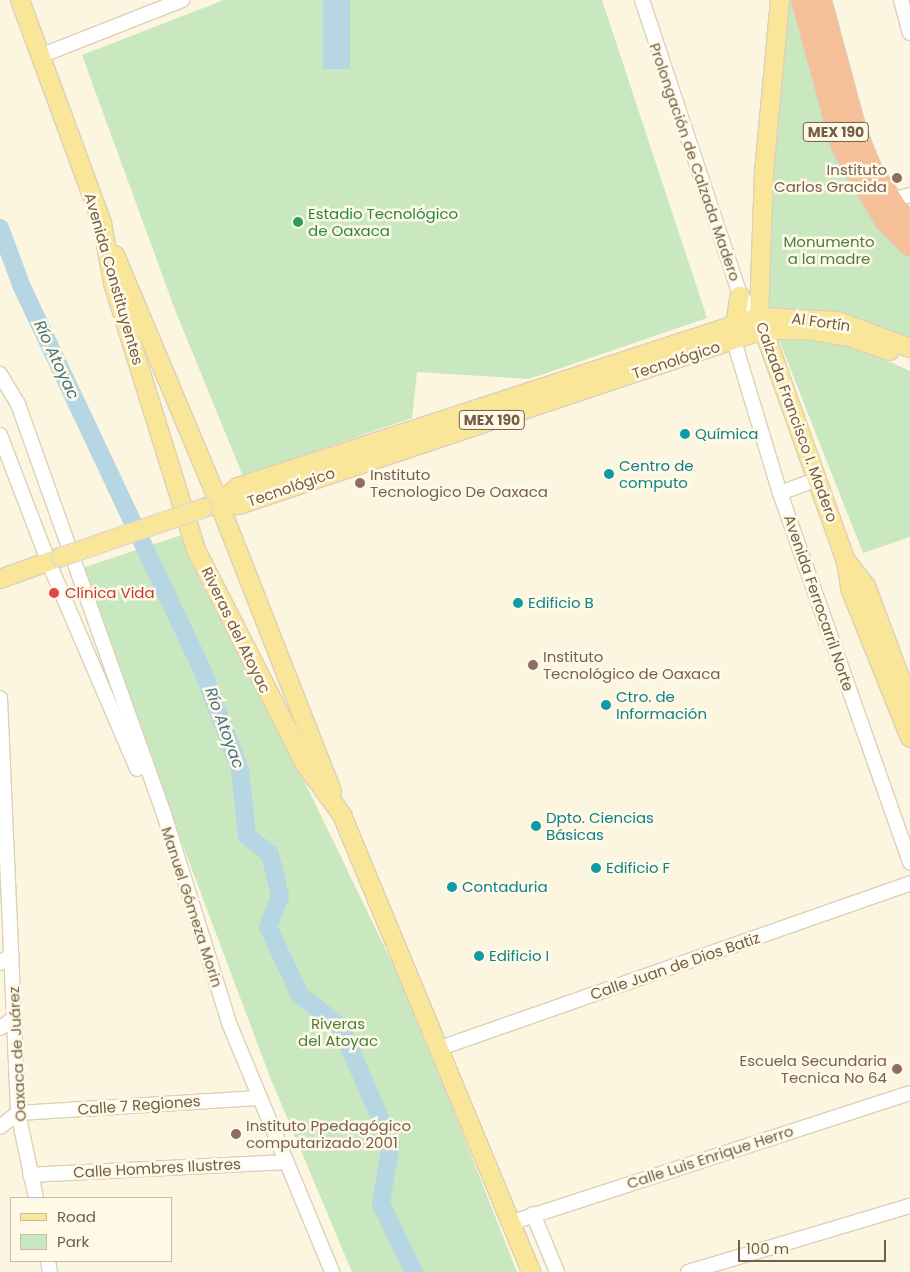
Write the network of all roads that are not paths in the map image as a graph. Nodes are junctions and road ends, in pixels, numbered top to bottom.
1 (20, 0) edge
2 (182, 0) edge
3 (642, 0) edge
4 (780, 0) edge
5 (802, 0) edge
6 (820, 0) edge
7 (901, 0) edge
8 (155, 5) edge
9 (910, 33) edge
10 (40, 56) junction
11 (910, 195) edge
12 (889, 200) junction
13 (102, 223) junction
14 (910, 227) edge
15 (910, 245) edge
16 (740, 295) junction
17 (761, 324) junction
18 (734, 333) junction
19 (910, 348) edge
20 (910, 357) edge
21 (0, 374) edge
22 (0, 435) edge
23 (5, 461) edge
24 (818, 479) junction
25 (780, 493) junction
26 (182, 503) joint
27 (211, 505) junction
28 (54, 559) junction
29 (846, 561) junction
30 (0, 579) edge
31 (0, 698) edge
32 (910, 704) edge
33 (910, 738) edge
34 (2, 789) edge
35 (342, 815) junction
36 (168, 837) junction
37 (910, 862) edge
38 (910, 883) edge
39 (5, 897) edge
40 (12, 955) junction
41 (0, 963) edge
42 (14, 1018) junction
43 (0, 1028) edge
44 (440, 1048) junction
45 (910, 1093) edge
46 (259, 1098) junction
47 (18, 1113) junction
48 (0, 1127) edge
49 (285, 1162) junction
50 (30, 1175) junction
51 (36, 1197) edge
52 (910, 1206) edge
53 (533, 1214) junction
54 (510, 1222) junction
55 (332, 1272) edge
56 (531, 1272) edge
57 (557, 1272) edge
58 (688, 1272) edge

1 - 10 main road, Avenida Constituyentes
2 - 8 street
3 - 16 street, Prolongación de Calzada Madero
4 - 17 main road, Calzada Francisco I. Madero
5 - 15 highway, MEX 190
6 - 12 highway, MEX 190
7 - 9 street
8 - 10 street
10 - 13 main road, Avenida Constituyentes
11 - 12 street
12 - 14 highway, MEX 190
13 - 26 main road, Avenida Constituyentes
13 - 27 main road
16 - 17 street, Prolongación de Calzada Madero
16 - 18 main road
17 - 18 main road, Tecnológico / MEX 190
17 - 19 main road, Al Fortín / MEX 190
17 - 20 main road, Al Fortín / MEX 190
17 - 24 main road, Calzada Francisco I. Madero
18 - 25 street, Avenida Ferrocarril Norte
18 - 27 main road, Tecnológico / MEX 190
21 - 36 street, Manuel Gómeza Morin
22 - 23 street
23 - 28 street
24 - 25 street
24 - 29 main road, Calzada Francisco I. Madero
25 - 37 street, Avenida Ferrocarril Norte
26 - 35 main road, Riveras del Atoyac
27 - 28 main road, MEX 190, bridge
27 - 35 main road
28 - 30 main road
28 - 36 street
29 - 32 main road, Calzada Francisco I. Madero
29 - 33 main road, Calzada Francisco I. Madero
31 - 34 street, Oaxaca de Juárez
34 - 39 street, Oaxaca de Juárez
35 - 44 main road, Riveras del Atoyac
36 - 46 street, Manuel Gómeza Morin
38 - 44 street, Calle Juan de Dios Batiz
39 - 40 street, Oaxaca de Juárez
40 - 41 street
40 - 42 street, Oaxaca de Juárez
42 - 43 street
42 - 47 street, Oaxaca de Juárez
44 - 54 main road, Riveras del Atoyac
45 - 53 street, Calle Luis Enrique Herro
46 - 47 street, Calle 7 Regiones
46 - 49 street, Manuel Gómeza Morin
47 - 48 street
47 - 50 street, Oaxaca de Juárez
49 - 50 street, Calle Hombres Ilustres
49 - 55 street, Manuel Gómeza Morin
50 - 51 street, Oaxaca de Juárez
52 - 58 street
53 - 54 street, Calle Luis Enrique Herro
53 - 57 street
54 - 56 main road, Riveras del Atoyac

